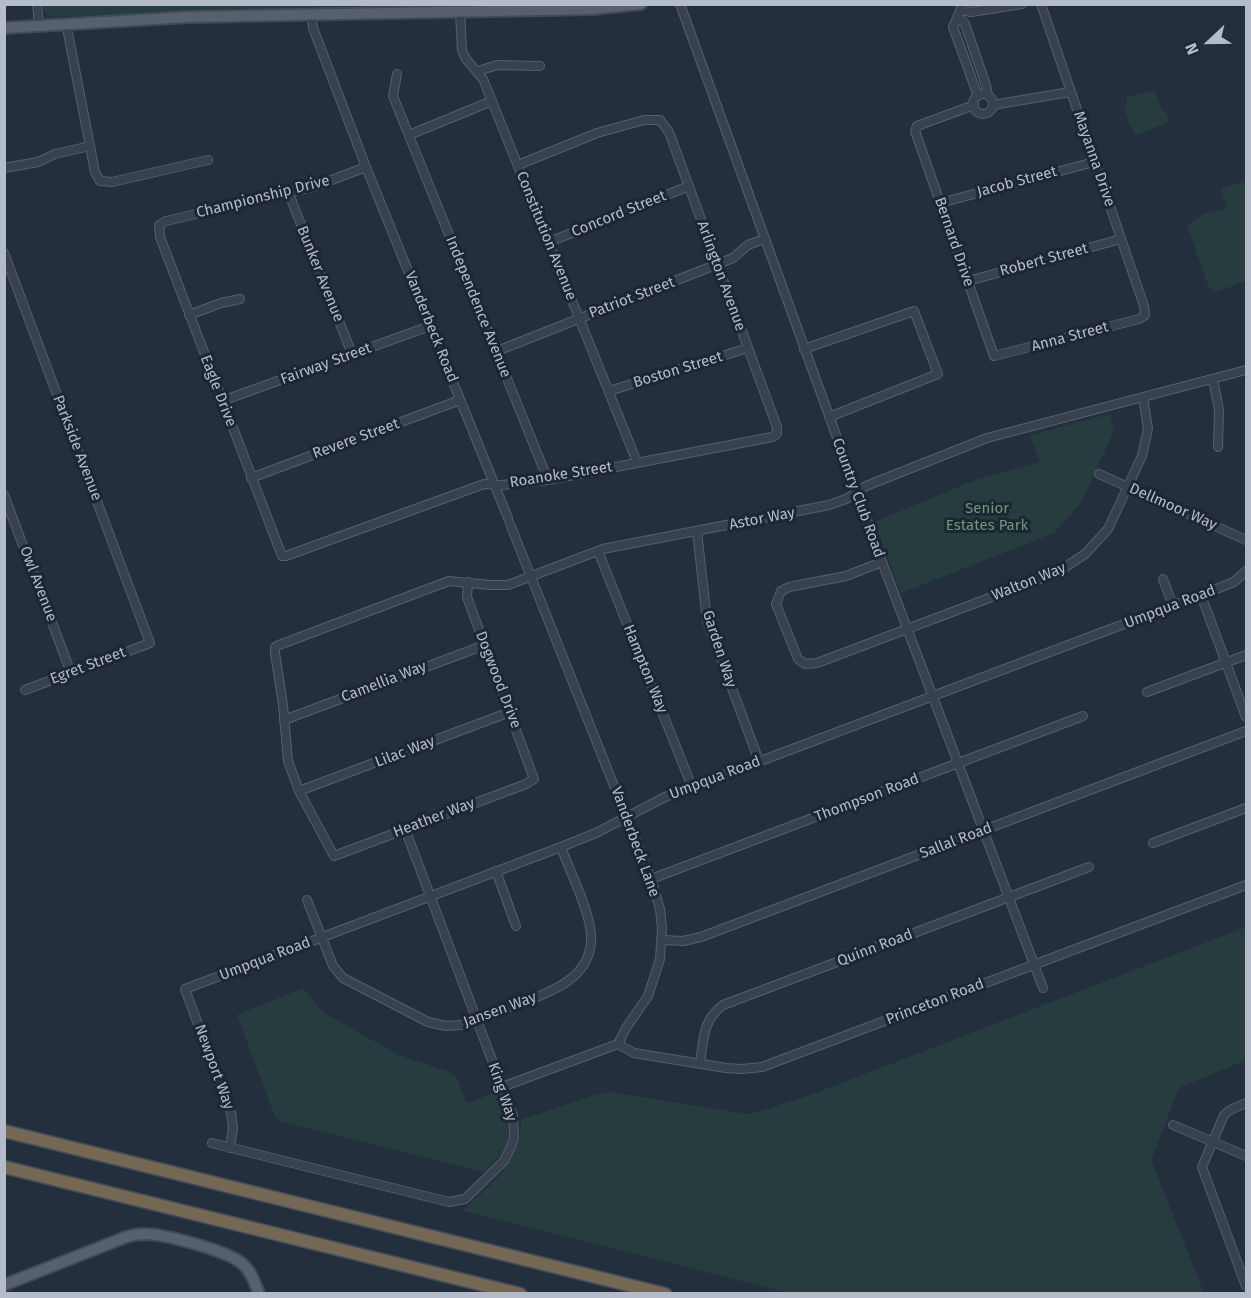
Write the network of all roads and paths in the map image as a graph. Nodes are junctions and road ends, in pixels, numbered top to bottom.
1 (37, 4) edge
2 (641, 4) edge
3 (680, 4) edge
4 (1022, 4) edge
5 (1041, 4) edge
6 (460, 7) edge
7 (961, 10) edge
8 (311, 14) junction
9 (66, 23) junction
10 (39, 25) junction
11 (4, 28) edge
12 (540, 66) dead end
13 (478, 71) junction
14 (397, 74) dead end
15 (1070, 92) junction
16 (978, 96) junction
17 (988, 96) junction
18 (492, 101) junction
19 (974, 105) junction
20 (993, 105) junction
21 (409, 135) junction
22 (90, 146) junction
23 (208, 160) dead end
24 (1095, 162) junction
25 (518, 165) junction
26 (366, 167) junction
27 (4, 168) edge
28 (689, 186) junction
29 (289, 194) junction
30 (940, 203) junction
31 (159, 225) joint
32 (764, 239) junction
33 (1121, 239) junction
34 (549, 242) junction
35 (4, 253) edge
36 (717, 264) junction
37 (968, 281) junction
38 (240, 299) dead end
39 (189, 315) junction
40 (1145, 315) joint
41 (579, 319) junction
42 (430, 326) junction
43 (748, 348) junction
44 (804, 349) junction
45 (497, 351) junction
46 (352, 354) junction
47 (994, 356) joint
48 (1246, 370) edge
49 (1213, 379) junction
50 (609, 391) junction
51 (1143, 397) junction
52 (460, 400) junction
53 (222, 401) junction
54 (829, 417) junction
55 (777, 434) joint
56 (1218, 447) dead end
57 (637, 462) junction
58 (1099, 474) dead end
59 (251, 478) junction
60 (548, 480) junction
61 (495, 484) junction
62 (1129, 488) junction
63 (856, 492) junction
64 (4, 495) edge
65 (509, 521) joint
66 (697, 531) junction
67 (1246, 540) edge
68 (598, 551) junction
69 (282, 556) joint
70 (882, 562) junction
71 (1246, 571) edge
72 (532, 576) junction
73 (1163, 579) dead end
74 (468, 582) junction
75 (1202, 595) junction
76 (1173, 606) junction
77 (907, 629) junction
78 (150, 643) joint
79 (484, 645) junction
80 (1246, 655) edge
81 (1226, 663) junction
82 (71, 673) junction
83 (25, 690) dead end
84 (1147, 692) dead end
85 (932, 697) junction
86 (510, 712) junction
87 (1083, 716) dead end
88 (1246, 717) edge
89 (284, 720) junction
90 (1246, 731) edge
91 (759, 761) junction
92 (958, 764) junction
93 (534, 779) joint
94 (692, 787) junction
95 (299, 791) junction
96 (1246, 808) edge
97 (627, 817) junction
98 (405, 829) junction
99 (983, 831) junction
100 (1153, 843) dead end
101 (561, 847) junction
102 (1089, 867) dead end
103 (496, 872) junction
104 (651, 879) junction
105 (1246, 885) edge
106 (430, 896) junction
107 (1008, 898) junction
108 (308, 900) dead end
109 (516, 926) dead end
110 (322, 937) junction
111 (663, 940) junction
112 (1034, 965) junction
113 (1043, 988) dead end
114 (185, 989) joint
115 (476, 1020) junction
116 (618, 1044) junction
117 (700, 1064) junction
118 (502, 1088) junction
119 (1246, 1103) edge
120 (1173, 1125) dead end
121 (4, 1131) edge
122 (1213, 1142) junction
123 (212, 1143) dead end
124 (230, 1148) junction
125 (1246, 1156) edge
126 (4, 1167) edge
127 (4, 1285) edge
128 (1246, 1286) edge
129 (259, 1293) edge
130 (520, 1293) edge
131 (665, 1293) edge

1 - 10 street
2 - 6 main road
3 - 32 street, Country Club Road
4 - 7 street
5 - 15 street, Mayanna Drive
6 - 8 main road
6 - 13 street, Constitution Avenue
7 - 16 street
7 - 17 street
8 - 9 main road
8 - 26 street, Vanderbeck Road
9 - 10 main road
9 - 22 street
10 - 11 main road
12 - 13 street
13 - 18 street, Constitution Avenue
14 - 21 street, Independence Avenue
15 - 20 street
15 - 24 street, Mayanna Drive
16 - 17 street
16 - 19 street
17 - 20 street
18 - 21 street
18 - 25 street, Constitution Avenue
19 - 20 street
19 - 30 street, Bernard Drive
21 - 45 street, Independence Avenue
22 - 23 street
22 - 27 street
24 - 30 street, Jacob Street
24 - 33 street, Mayanna Drive
25 - 28 street, Arlington Avenue
25 - 34 street, Constitution Avenue
26 - 29 street, Championship Drive
26 - 42 street, Vanderbeck Road
28 - 34 street, Concord Street
28 - 36 street, Arlington Avenue
29 - 31 street, Championship Drive
29 - 46 street, Bunker Avenue
30 - 37 street, Bernard Drive
31 - 39 street, Eagle Drive
32 - 36 street, Patriot Street
32 - 44 street, Country Club Road
33 - 37 street, Robert Street
33 - 40 street, Mayanna Drive
34 - 41 street, Constitution Avenue
35 - 78 street, Parkside Avenue
36 - 41 street, Patriot Street
36 - 43 street, Arlington Avenue
37 - 47 street, Bernard Drive
38 - 39 street
39 - 53 street, Eagle Drive
40 - 47 street, Anna Street
41 - 45 street, Patriot Street
41 - 50 street, Constitution Avenue
42 - 46 street, Fairway Street
42 - 52 street, Vanderbeck Road
43 - 50 street, Boston Street
43 - 55 street, Arlington Avenue
44 - 54 street, Country Club Road
44 - 54 street
45 - 60 street, Independence Avenue
46 - 53 street, Fairway Street
48 - 49 street, Astor Way
49 - 51 street, Astor Way
49 - 56 street
50 - 57 street, Constitution Avenue
51 - 62 street, Walton Way
51 - 63 street, Astor Way
52 - 59 street, Revere Street
52 - 61 street, Vanderbeck Road
53 - 59 street, Eagle Drive
54 - 63 street, Country Club Road
55 - 57 street, Roanoke Street
57 - 60 street, Roanoke Street
58 - 62 street, Dellmoor Way
59 - 69 street, Eagle Drive
60 - 61 street, Roanoke Street
61 - 65 street, Vanderbeck Road
61 - 69 street, Roanoke Street
62 - 67 street, Dellmoor Way
62 - 77 street, Walton Way
63 - 66 street, Astor Way
63 - 70 street, Country Club Road
64 - 82 street, Owl Avenue
65 - 72 street, Vanderbeck Lane
66 - 68 street, Astor Way
66 - 91 street, Garden Way
68 - 72 street, Astor Way
68 - 94 street, Hampton Way
70 - 77 street, Country Club Road
70 - 77 street, Walton Way
71 - 75 street, Umpqua Road
72 - 74 street, Astor Way
72 - 97 street, Vanderbeck Lane
73 - 76 street
74 - 79 street, Dogwood Drive
74 - 89 street, Astor Way
75 - 76 street, Umpqua Road
75 - 81 street
76 - 85 street, Umpqua Road
77 - 85 street, Country Club Road
78 - 82 street, Egret Street
79 - 86 street, Dogwood Drive
79 - 89 street, Camellia Way
80 - 81 street
81 - 84 street
81 - 88 street
82 - 83 street, Egret Street
85 - 91 street, Umpqua Road
85 - 92 street, Country Club Road
86 - 93 street, Dogwood Drive
86 - 95 street, Lilac Way
87 - 92 street, Thompson Road
89 - 95 street
90 - 99 street, Sallal Road
91 - 94 street, Umpqua Road
92 - 99 street, Country Club Road
92 - 104 street, Thompson Road
93 - 98 street, Heather Way
94 - 97 street, Umpqua Road
95 - 98 street, Heather Way
96 - 100 street
97 - 101 street, Umpqua Road
97 - 104 street, Vanderbeck Lane
98 - 106 street, King Way
99 - 107 street, Country Club Road
99 - 111 street, Sallal Road
101 - 103 street, Umpqua Road
101 - 115 street, Jansen Way
102 - 107 street, Quinn Road
103 - 106 street, Umpqua Road
103 - 109 street
104 - 111 street, Vanderbeck Lane
105 - 112 street, Princeton Road
106 - 110 street, Umpqua Road
106 - 115 street, King Way
107 - 112 street, Country Club Road
107 - 117 street, Quinn Road
108 - 110 street, Jansen Way
110 - 114 street, Umpqua Road
110 - 115 street, Jansen Way
111 - 116 street, Vanderbeck Lane
112 - 113 street, Country Club Road
112 - 117 street, Princeton Road
114 - 124 street, Newport Way
115 - 118 street, King Way
116 - 117 street, Princeton Road
116 - 118 street
118 - 124 street, King Way
119 - 122 street
120 - 122 street
121 - 131 highway
122 - 125 street
122 - 128 street
123 - 124 street, King Way
126 - 130 highway
127 - 129 main road

